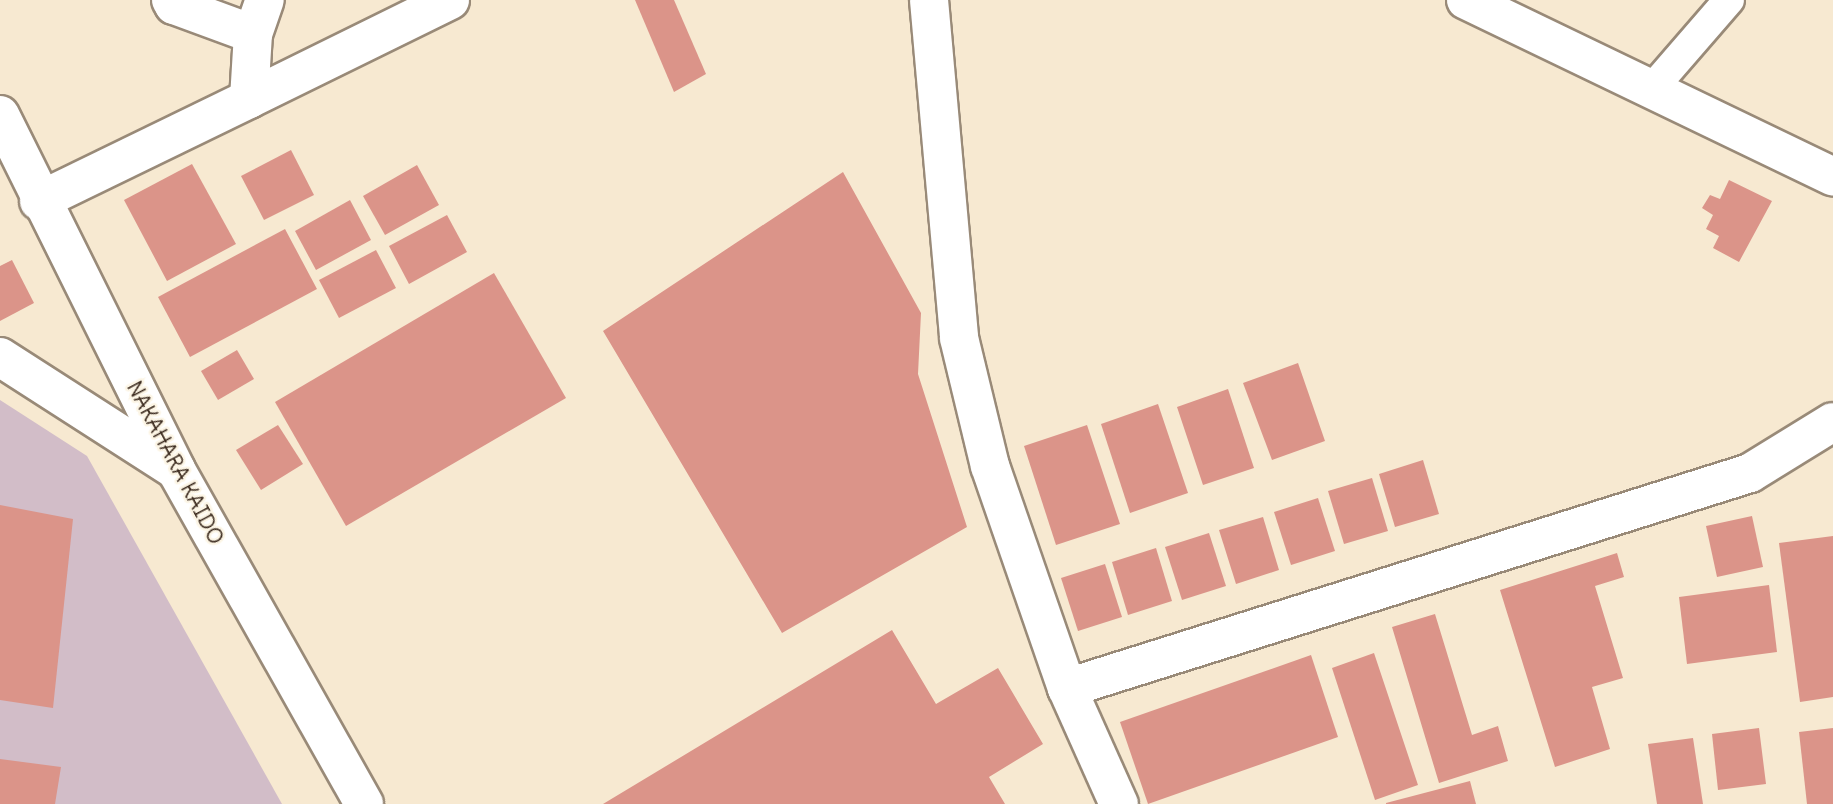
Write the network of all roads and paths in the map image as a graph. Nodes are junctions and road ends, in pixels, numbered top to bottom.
1 (171, 0) edge
2 (450, 0) edge
3 (929, 0) edge
4 (1466, 0) edge
5 (1729, 0) edge
6 (259, 17) edge
7 (1651, 90) junction
8 (248, 99) junction
9 (0, 115) edge
10 (1833, 177) edge
11 (39, 201) junction
12 (0, 357) edge
13 (1833, 422) edge
14 (176, 470) junction
15 (1067, 688) junction
16 (364, 804) edge
17 (1119, 804) edge

1 - 6 street
2 - 8 street
3 - 15 street
4 - 7 street
5 - 7 lane
6 - 8 street
7 - 10 street
8 - 11 street
9 - 11 street, NAKAHARA KAIDO
11 - 14 street, NAKAHARA KAIDO
12 - 14 street
13 - 15 street
14 - 16 street, NAKAHARA KAIDO
15 - 17 street

